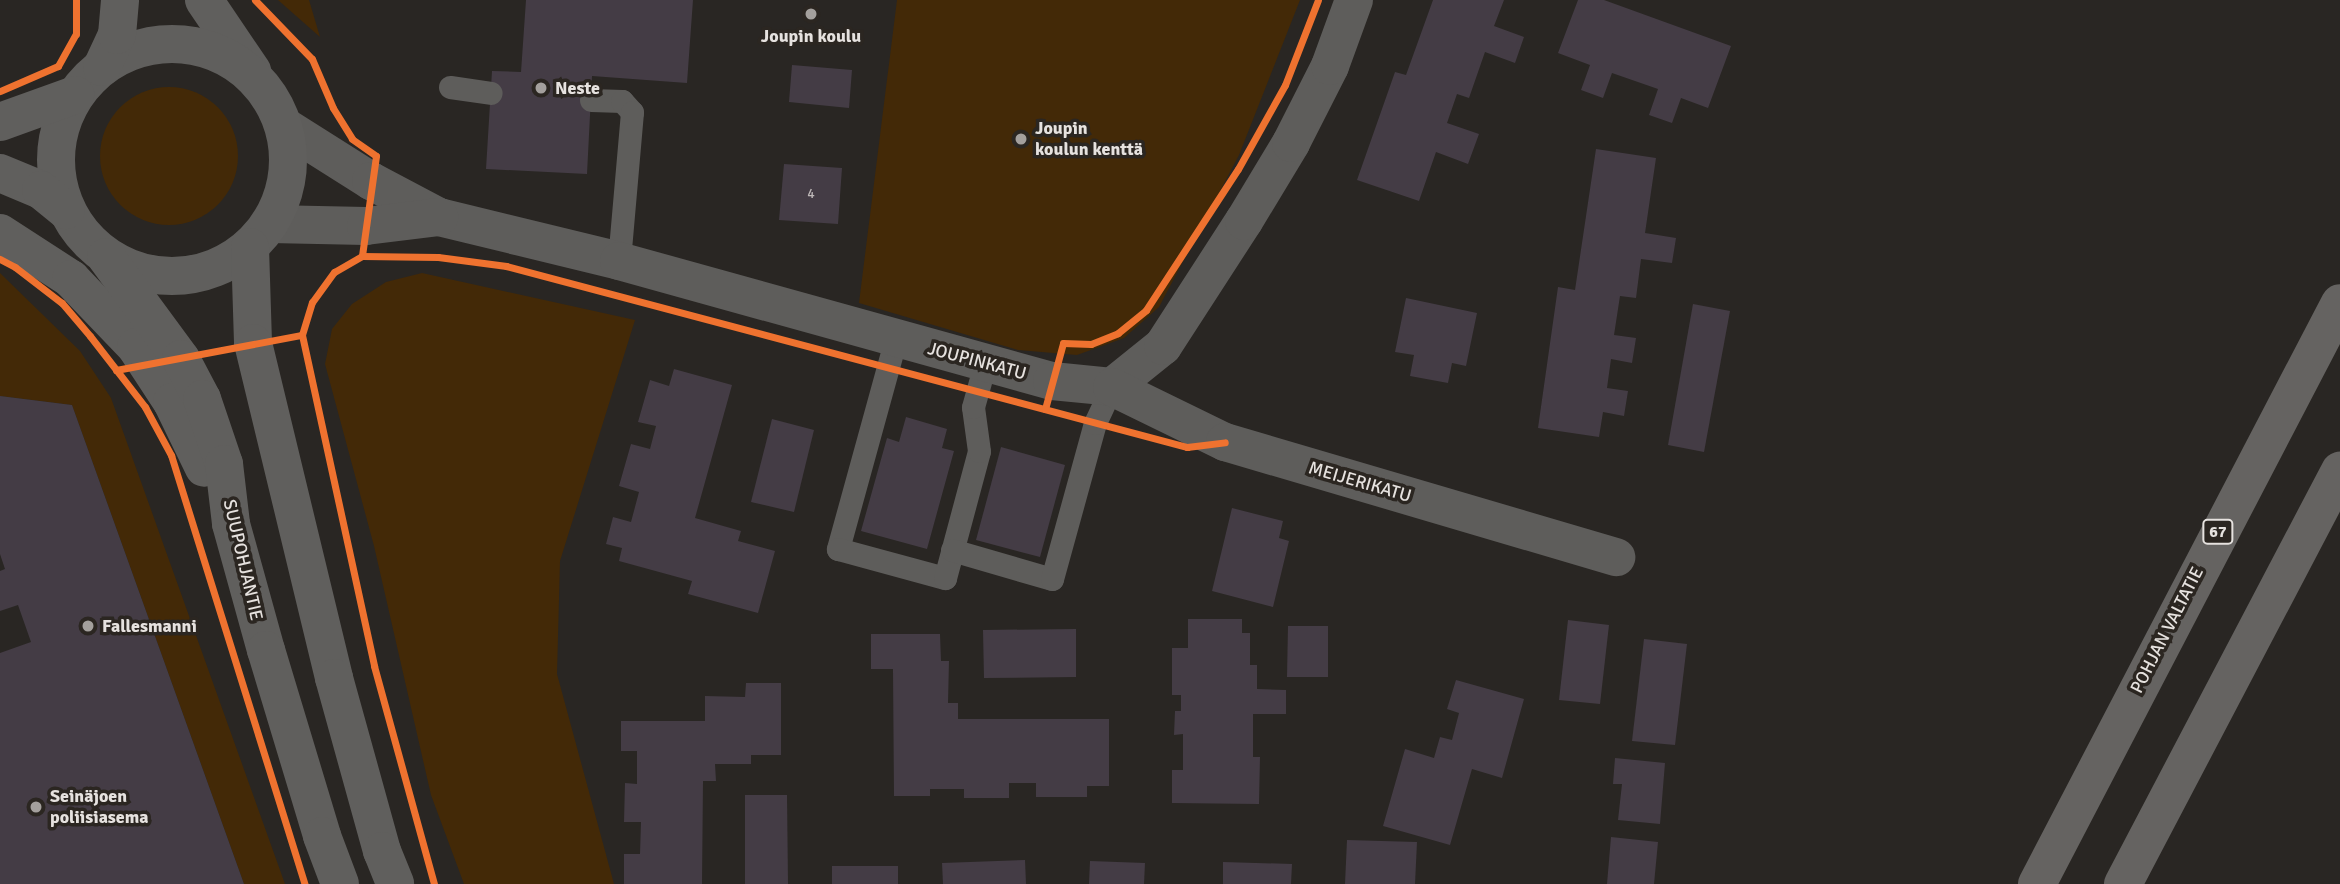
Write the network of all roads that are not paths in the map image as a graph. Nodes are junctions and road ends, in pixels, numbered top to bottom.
1 (120, 0) edge
2 (204, 0) edge
3 (1354, 0) edge
4 (102, 67) junction
5 (258, 82) junction
6 (450, 88) dead end
7 (491, 93) dead end
8 (75, 94) junction
9 (591, 100) dead end
10 (0, 122) edge
11 (284, 126) junction
12 (0, 173) edge
13 (66, 210) junction
14 (439, 217) junction
15 (0, 233) edge
16 (260, 236) junction
17 (106, 256) junction
18 (619, 261) junction
19 (2340, 303) edge
20 (896, 338) junction
21 (985, 364) junction
22 (1112, 387) junction
23 (2340, 470) edge
24 (231, 524) junction
25 (952, 550) junction
26 (1616, 558) dead end
27 (340, 884) edge
28 (395, 884) edge
29 (2037, 884) edge
30 (2126, 884) edge

1 - 4 main road
2 - 5 main road
3 - 22 street
4 - 5 main road
4 - 8 main road
5 - 11 main road
6 - 7 lane
8 - 10 main road
8 - 13 main road
9 - 18 lane
11 - 14 street, JOUPINKATU
11 - 16 main road
12 - 13 main road
13 - 17 main road
14 - 16 street, JOUPINKATU
14 - 18 street, JOUPINKATU
15 - 24 main road
16 - 17 main road
16 - 28 main road
17 - 24 main road, SUUPOHJANTIE
18 - 20 street, JOUPINKATU
19 - 29 highway, POHJAN VALTATIE / 67
20 - 21 street, JOUPINKATU
20 - 25 lane
21 - 22 street, JOUPINKATU
21 - 25 lane
22 - 25 lane
22 - 26 street, MEIJERIKATU
23 - 30 highway
24 - 27 main road, SUUPOHJANTIE

